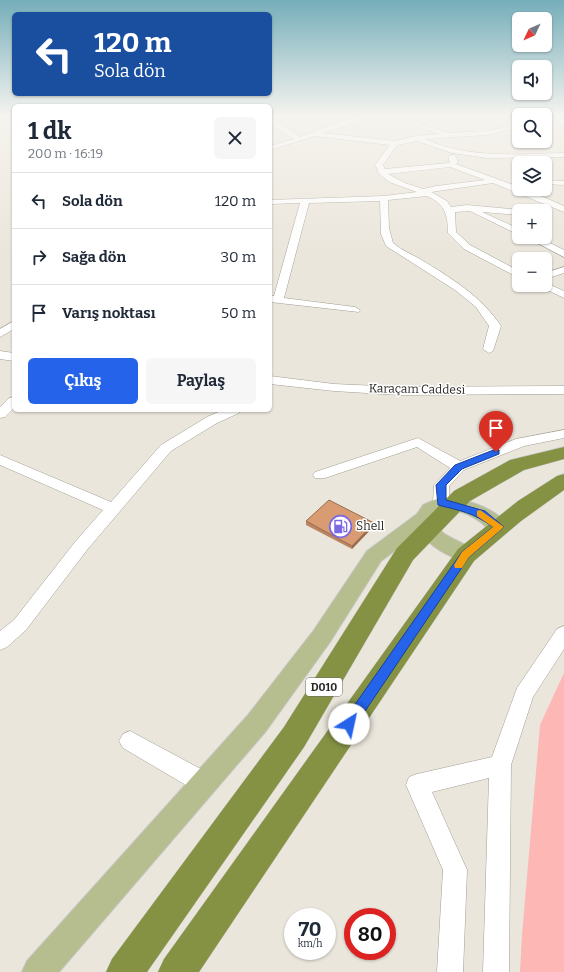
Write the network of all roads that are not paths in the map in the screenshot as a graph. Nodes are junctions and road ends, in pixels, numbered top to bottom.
1 (382, 161) edge
2 (454, 161) edge
3 (451, 165) junction
4 (381, 172) junction
5 (512, 181) edge
6 (494, 182) junction
7 (552, 182) edge
8 (564, 183) edge
9 (426, 193) junction
10 (384, 198) junction
11 (272, 202) edge
12 (305, 202) junction
13 (467, 208) junction
14 (564, 209) edge
15 (449, 210) junction
16 (512, 211) edge
17 (552, 212) edge
18 (512, 229) edge
19 (544, 244) edge
20 (564, 254) edge
21 (512, 270) edge
22 (564, 270) edge
23 (552, 274) edge
24 (272, 283) edge
25 (282, 285) junction
26 (552, 290) edge
27 (564, 295) edge
28 (274, 300) edge
29 (355, 310) dead end
30 (12, 325) edge
31 (0, 334) edge
32 (489, 349) dead end
33 (0, 355) edge
34 (12, 357) edge
35 (272, 380) edge
36 (312, 386) junction
37 (564, 390) edge
38 (272, 392) edge
39 (12, 403) edge
40 (230, 412) edge
41 (0, 414) edge
42 (564, 434) edge
43 (564, 453) edge
44 (0, 460) edge
45 (459, 467) junction
46 (320, 476) dead end
47 (564, 481) edge
48 (114, 509) junction
49 (437, 514) junction
50 (499, 527) junction
51 (466, 555) junction
52 (564, 634) edge
53 (2, 638) edge
54 (130, 741) dead end
55 (500, 765) junction
56 (204, 783) junction
57 (38, 972) edge
58 (125, 972) edge
59 (177, 972) edge
60 (450, 972) edge
61 (496, 972) edge

1 - 4 street
2 - 3 street
3 - 4 street
3 - 6 street
4 - 9 street
5 - 6 street
6 - 9 street
6 - 14 street
7 - 8 street
9 - 10 street
9 - 15 street
10 - 12 street
10 - 32 street
11 - 12 street
12 - 25 street
13 - 15 street
13 - 16 street
13 - 18 street
14 - 17 street
15 - 21 street
19 - 20 street
22 - 23 street
24 - 25 street
25 - 28 street
26 - 27 street
28 - 29 street
30 - 31 street
33 - 34 street
35 - 36 street, Karaçam Caddesi
36 - 37 street, Karaçam Caddesi
36 - 38 street
39 - 41 street
40 - 48 street
42 - 45 street
43 - 49 highway, D010
44 - 48 street
45 - 46 street
45 - 49 street
47 - 50 highway
48 - 53 street
49 - 50 main road
49 - 51 main road
49 - 56 main road
49 - 58 highway, D010
50 - 51 highway
51 - 59 highway
52 - 55 street
54 - 56 street
55 - 60 street
55 - 61 street
56 - 57 main road

